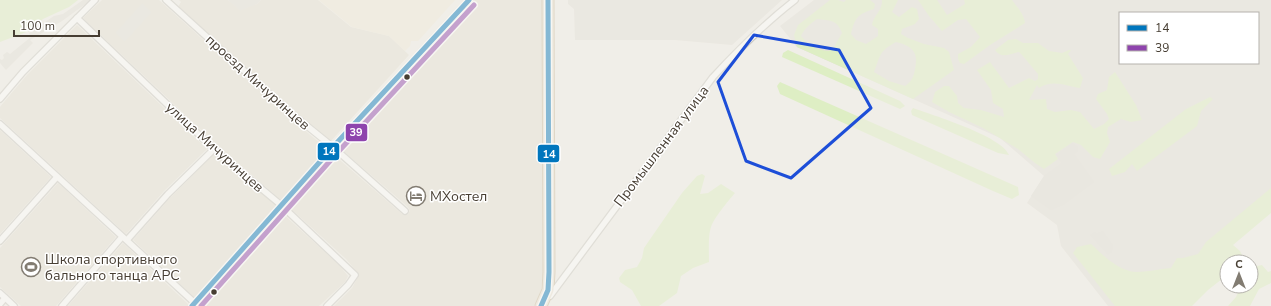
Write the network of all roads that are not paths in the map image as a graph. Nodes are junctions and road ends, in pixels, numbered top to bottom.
1 (96, 0) edge
2 (166, 0) edge
3 (469, 0) edge
4 (548, 0) edge
5 (795, 0) edge
6 (77, 18) junction
7 (0, 99) edge
8 (0, 124) edge
9 (333, 147) junction
10 (214, 149) junction
11 (57, 177) junction
12 (281, 205) junction
13 (405, 211) dead end
14 (124, 239) junction
15 (0, 241) edge
16 (0, 293) edge
17 (6, 298) junction
18 (0, 304) edge
19 (195, 305) edge
20 (14, 306) edge
21 (62, 306) edge
22 (327, 306) edge
23 (542, 306) edge

1 - 6 street
2 - 9 street, проезд Мичуринцев
3 - 9 street
4 - 23 highway
5 - 23 street, Промышленная улица
6 - 7 street
6 - 10 street, улица Мичуринцев
8 - 11 street
9 - 12 street
9 - 13 street, проезд Мичуринцев
10 - 12 street, улица Мичуринцев
10 - 14 street
11 - 14 street
11 - 15 street
12 - 19 street
12 - 22 street, улица Мичуринцев
14 - 19 street
14 - 21 street
16 - 17 street
17 - 18 street
17 - 20 street

